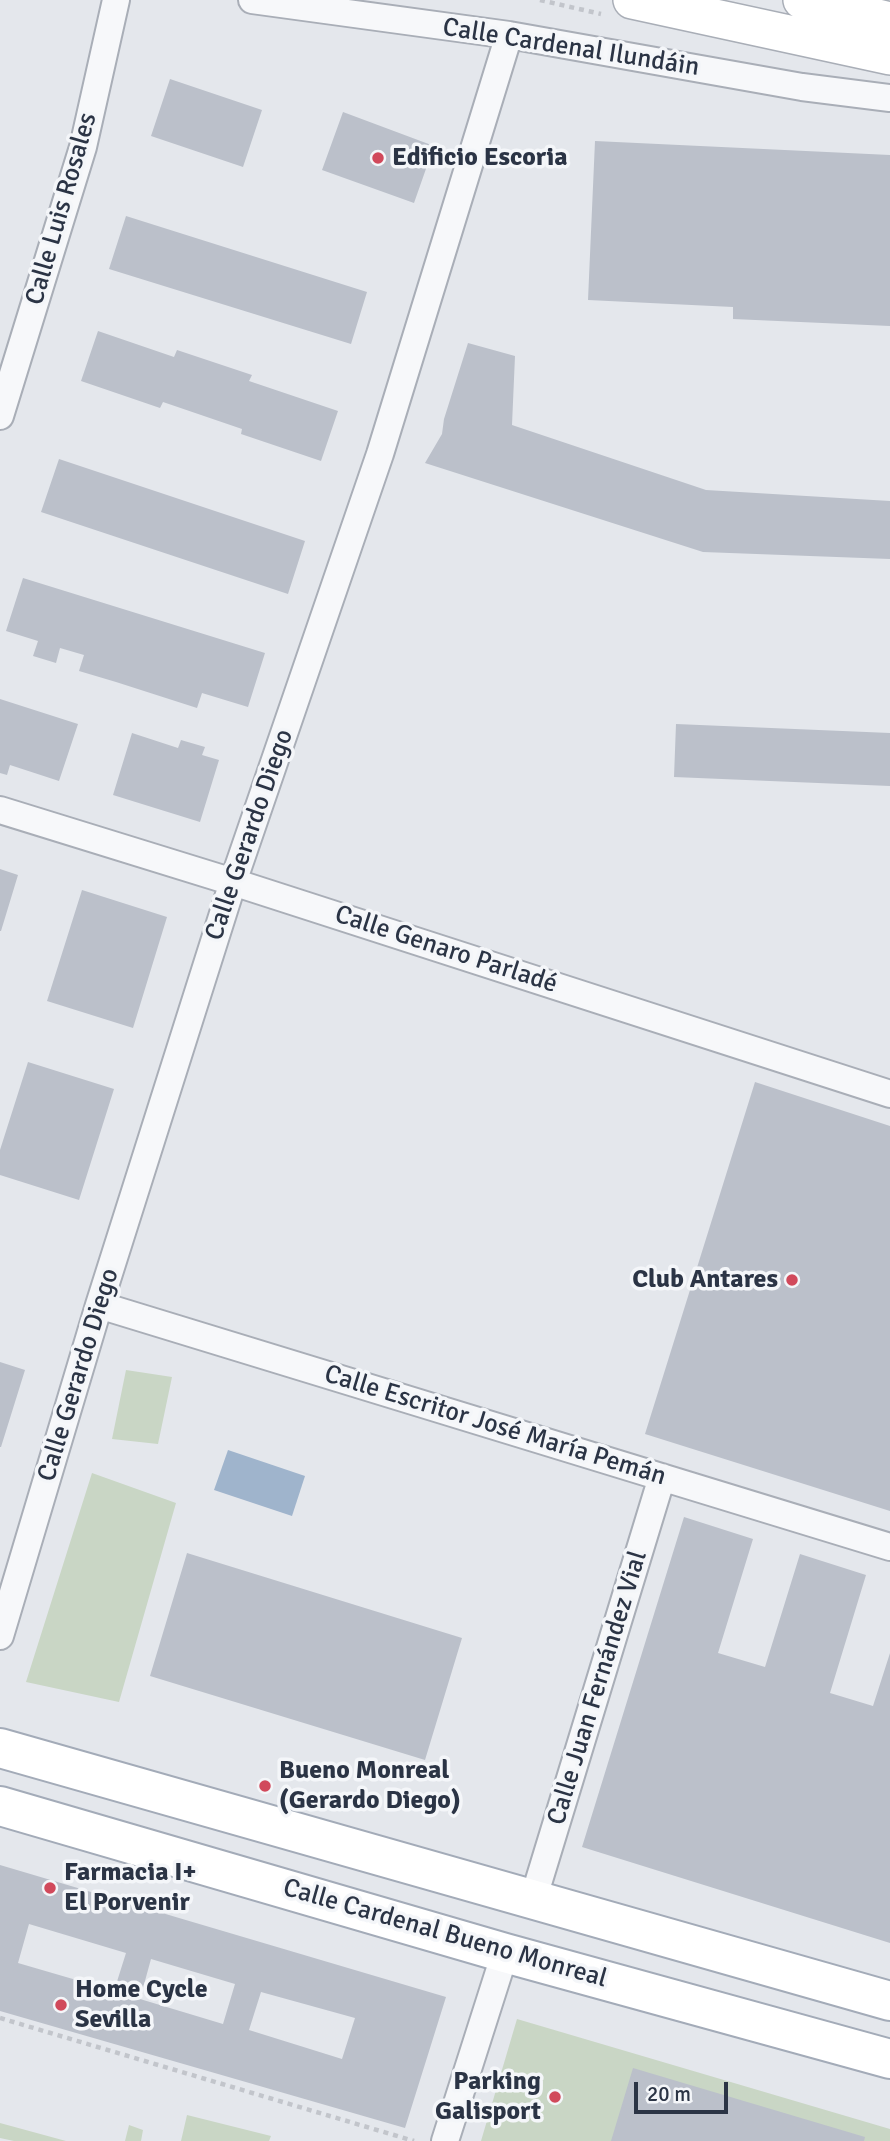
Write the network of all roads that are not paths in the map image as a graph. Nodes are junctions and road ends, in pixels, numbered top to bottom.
1 (116, 0) edge
2 (252, 0) edge
3 (632, 0) edge
4 (802, 0) edge
5 (835, 4) edge
6 (890, 22) edge
7 (509, 35) junction
8 (890, 55) edge
9 (890, 98) edge
10 (0, 416) edge
11 (0, 810) edge
12 (233, 882) junction
13 (890, 1094) edge
14 (99, 1305) junction
15 (662, 1477) junction
16 (890, 1547) edge
17 (0, 1636) edge
18 (0, 1748) edge
19 (0, 1806) edge
20 (533, 1900) junction
21 (505, 1953) junction
22 (890, 2001) edge
23 (890, 2059) edge
24 (445, 2141) edge

1 - 10 street, Calle Luis Rosales
2 - 7 street, Calle Cardenal Ilundáin
3 - 8 main road, Calle Cardenal Ilundáin
4 - 5 main road
5 - 6 main road
7 - 9 street, Calle Cardenal Ilundáin
7 - 12 street, Calle Gerardo Diego
11 - 12 street, Calle Genaro Parladé
12 - 13 street, Calle Genaro Parladé
12 - 14 street, Calle Gerardo Diego
14 - 15 street, Calle Escritor José María Pemán
14 - 17 street, Calle Gerardo Diego
15 - 16 street, Calle Escritor José María Pemán
15 - 20 street, Calle Juan Fernández Vial
18 - 20 main road
19 - 21 main road, Calle Cardenal Bueno Monreal
20 - 22 main road
21 - 23 main road, Calle Cardenal Bueno Monreal
21 - 24 street

